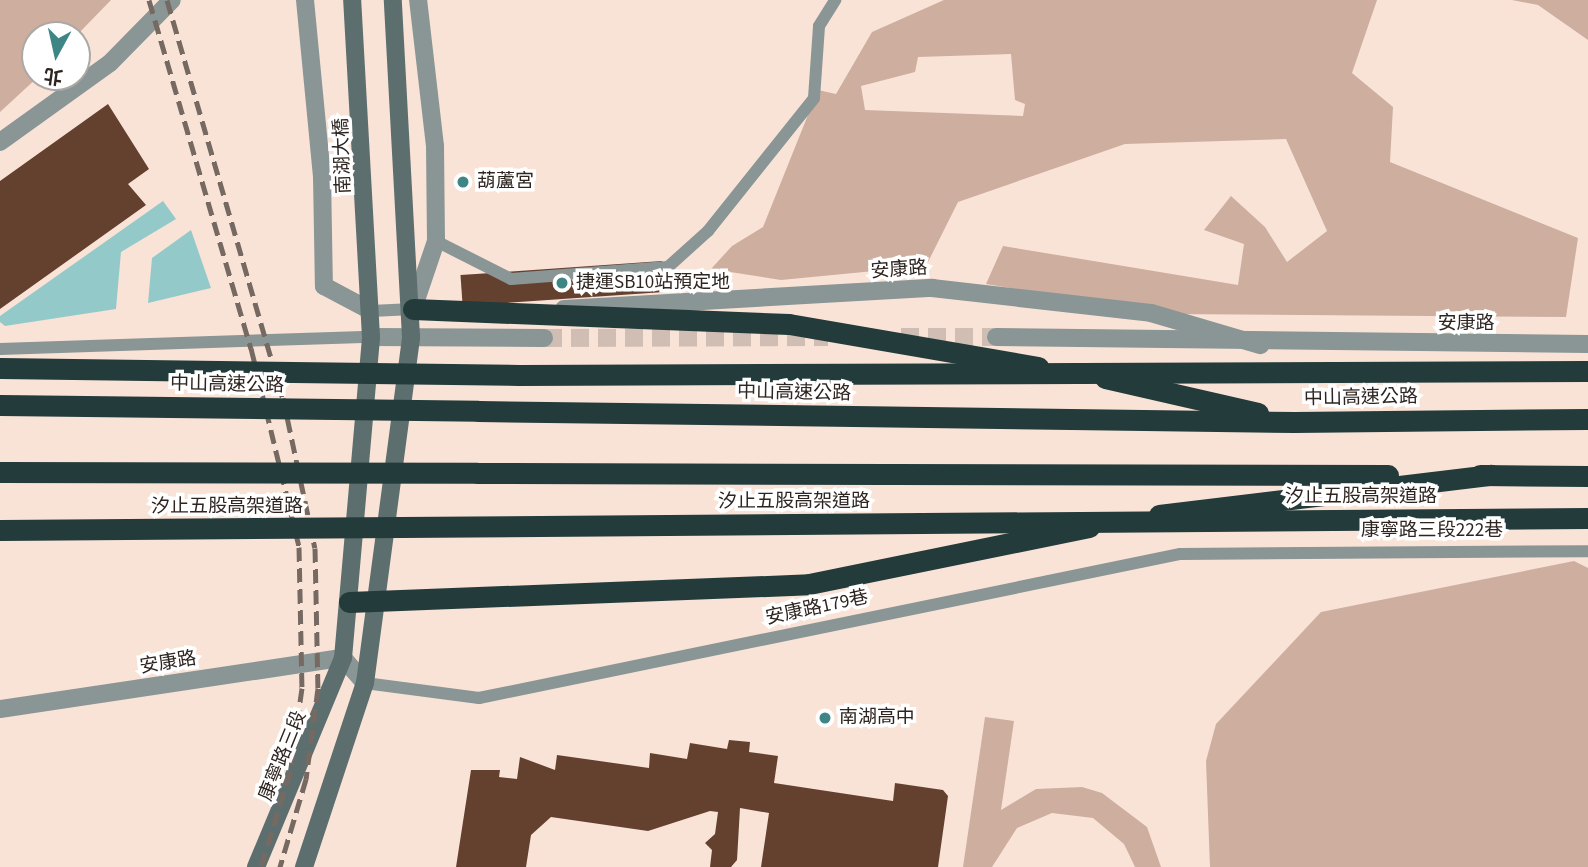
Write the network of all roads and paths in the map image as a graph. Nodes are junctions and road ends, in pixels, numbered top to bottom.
1 (172, 0) edge
2 (305, 0) edge
3 (352, 0) edge
4 (393, 0) edge
5 (418, 0) edge
6 (835, 0) edge
7 (0, 142) edge
8 (436, 241) junction
9 (414, 309) junction
10 (370, 311) junction
11 (536, 313) junction
12 (371, 337) junction
13 (411, 337) junction
14 (996, 337) tunnel mouth
15 (544, 338) tunnel mouth
16 (1588, 344) edge
17 (1260, 345) junction
18 (0, 349) edge
19 (0, 368) edge
20 (1588, 371) edge
21 (0, 405) edge
22 (1588, 419) edge
23 (1294, 422) junction
24 (0, 472) edge
25 (1491, 475) junction
26 (1588, 476) edge
27 (1588, 517) edge
28 (0, 530) edge
29 (1276, 549) joint
30 (1588, 551) edge
31 (348, 602) junction
32 (381, 603) junction
33 (343, 658) junction
34 (365, 683) junction
35 (0, 709) edge
36 (257, 867) edge
37 (304, 867) edge

1 - 7 street
2 - 10 street
3 - 10 main road, 南湖大橋
4 - 9 main road
5 - 8 street
6 - 8 lane
8 - 9 street
9 - 10 lane
9 - 11 highway
9 - 13 main road
10 - 12 main road, 南湖大橋
11 - 17 street, 安康路
11 - 23 highway
12 - 13 street
12 - 18 lane
12 - 31 main road, 南湖大橋
13 - 15 street
13 - 32 main road
14 - 17 street, 安康路
16 - 17 street, 安康路
19 - 20 highway, bridge
21 - 23 highway, 中山高速公路, bridge
22 - 23 highway, 中山高速公路
24 - 25 highway, bridge
25 - 26 highway
25 - 32 highway
27 - 28 highway, 汐止五股高架道路, bridge
29 - 30 lane, 康寧路三段222巷
29 - 34 lane, 安康路179巷
31 - 32 highway
31 - 33 main road, 康寧路三段
32 - 34 main road
33 - 34 street
33 - 35 street, 安康路
33 - 36 main road, 康寧路三段
34 - 37 main road

